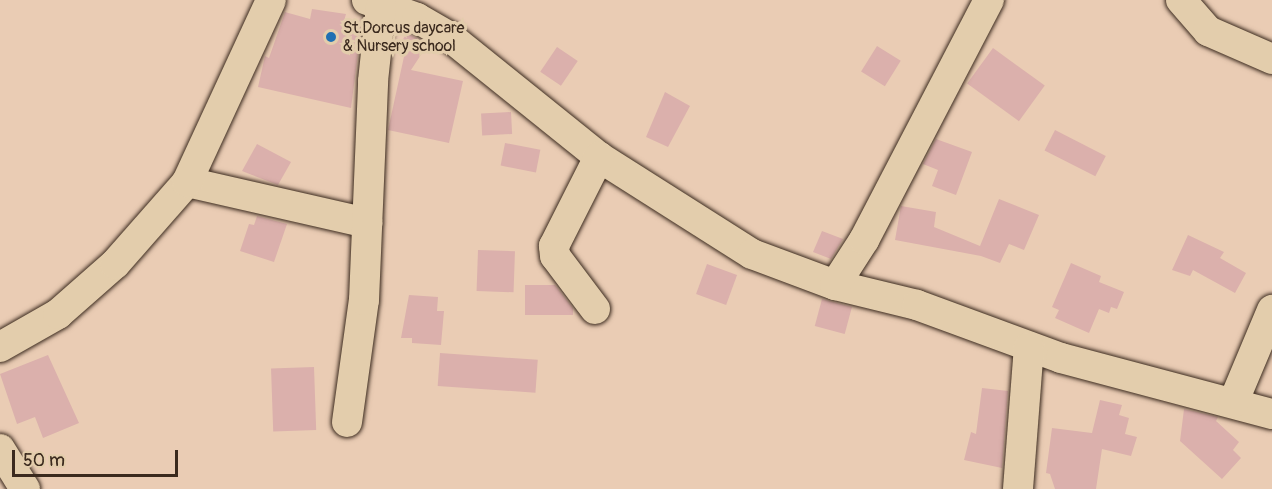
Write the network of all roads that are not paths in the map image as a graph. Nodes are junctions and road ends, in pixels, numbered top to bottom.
1 (271, 0) edge
2 (989, 0) edge
3 (1181, 0) edge
4 (390, 5) edge
5 (1272, 59) edge
6 (599, 157) junction
7 (187, 182) junction
8 (367, 223) junction
9 (835, 285) junction
10 (595, 309) dead end
11 (1272, 310) edge
12 (0, 347) edge
13 (1029, 347) junction
14 (1233, 403) junction
15 (1272, 414) edge
16 (346, 422) dead end
17 (0, 449) edge
18 (25, 489) edge
19 (1018, 489) edge

1 - 7 street
2 - 9 street
3 - 5 street
4 - 6 street
4 - 8 street
6 - 9 street
6 - 10 street
7 - 8 street
7 - 12 street
8 - 16 street
9 - 13 street
11 - 14 street
13 - 14 street
13 - 19 street
14 - 15 street
17 - 18 street

